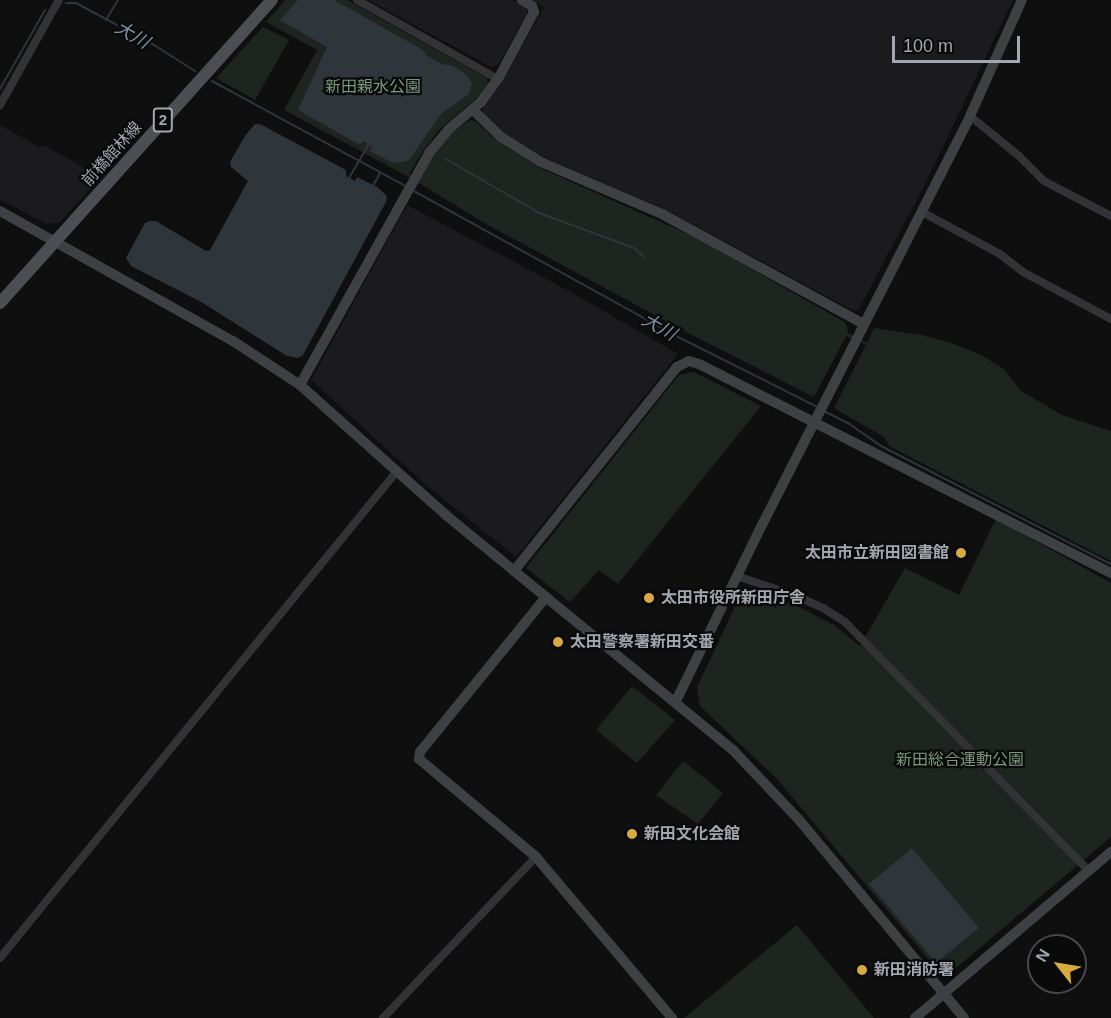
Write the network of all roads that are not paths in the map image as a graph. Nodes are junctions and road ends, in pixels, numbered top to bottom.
1 (59, 0) edge
2 (273, 0) edge
3 (357, 0) edge
4 (522, 0) edge
5 (1022, 0) edge
6 (498, 79) junction
7 (0, 105) edge
8 (473, 110) junction
9 (970, 116) junction
10 (0, 211) edge
11 (922, 212) junction
12 (1111, 216) edge
13 (56, 242) junction
14 (0, 303) edge
15 (1111, 319) edge
16 (864, 324) junction
17 (300, 385) junction
18 (816, 419) junction
19 (397, 471) junction
20 (514, 571) junction
21 (1111, 573) edge
22 (737, 576) junction
23 (546, 597) junction
24 (676, 701) junction
25 (1111, 852) edge
26 (536, 857) junction
27 (1089, 871) junction
28 (0, 958) edge
29 (944, 994) junction
30 (383, 1018) edge
31 (672, 1018) edge
32 (915, 1018) edge
33 (964, 1018) edge

1 - 7 street
2 - 13 main road, 前橋館林線 / 2
3 - 6 street
4 - 6 street
5 - 9 street
6 - 8 street
8 - 16 street
8 - 17 street
9 - 11 street
9 - 12 street
10 - 13 street
11 - 15 street
11 - 16 street
13 - 14 main road, 前橋館林線 / 2
13 - 17 street
16 - 18 street
17 - 19 street
18 - 20 street
18 - 21 street
18 - 22 street
19 - 20 street
19 - 28 street
20 - 23 street
22 - 24 street
22 - 27 street
23 - 24 street
23 - 26 street
24 - 29 street
25 - 27 street
26 - 30 street
26 - 31 street
27 - 29 street
29 - 32 street
29 - 33 street

